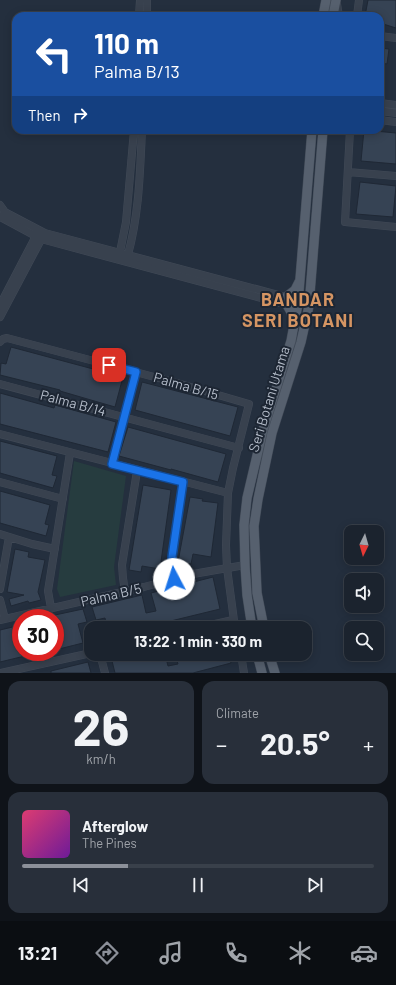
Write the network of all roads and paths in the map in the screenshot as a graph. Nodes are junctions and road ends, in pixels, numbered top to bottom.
1 (140, 0) edge
2 (147, 0) edge
3 (326, 0) edge
4 (336, 0) edge
5 (360, 0) edge
6 (139, 12) edge
7 (147, 12) edge
8 (324, 12) edge
9 (334, 12) edge
10 (338, 12) edge
11 (357, 12) edge
12 (384, 36) edge
13 (396, 38) edge
14 (384, 103) edge
15 (396, 104) edge
16 (384, 112) edge
17 (396, 113) edge
18 (384, 120) edge
19 (396, 122) edge
20 (134, 134) edge
21 (142, 134) edge
22 (312, 134) edge
23 (323, 134) edge
24 (350, 134) edge
25 (348, 172) junction
26 (396, 176) edge
27 (0, 205) edge
28 (0, 216) edge
29 (396, 227) edge
30 (28, 232) junction
31 (40, 234) junction
32 (53, 242) junction
33 (33, 247) junction
34 (123, 257) junction
35 (299, 282) junction
36 (310, 295) junction
37 (286, 301) junction
38 (298, 304) junction
39 (0, 305) edge
40 (0, 317) edge
41 (294, 326) junction
42 (303, 333) junction
43 (0, 342) edge
44 (136, 372) junction
45 (0, 384) edge
46 (124, 417) junction
47 (0, 434) edge
48 (239, 448) junction
49 (70, 453) junction
50 (112, 464) junction
51 (137, 471) junction
52 (0, 482) edge
53 (183, 482) junction
54 (228, 493) junction
55 (63, 499) junction
56 (0, 534) edge
57 (9, 537) junction
58 (55, 549) junction
59 (245, 565) junction
60 (227, 568) junction
61 (174, 579) junction
62 (0, 589) edge
63 (125, 592) junction
64 (0, 600) edge
65 (51, 608) junction
66 (2, 620) edge
67 (234, 621) edge
68 (251, 621) edge
69 (263, 621) edge
70 (84, 655) edge
71 (102, 661) edge
72 (242, 661) edge
73 (259, 661) edge
74 (271, 661) edge
75 (1, 673) edge
76 (105, 673) edge
77 (244, 673) edge
78 (262, 673) edge
79 (275, 673) edge

1 - 6 street
2 - 7 street
3 - 8 main road
4 - 9 main road
4 - 10 street
5 - 11 street
12 - 13 street
14 - 15 street
16 - 17 street
18 - 19 street
20 - 34 street
21 - 34 street
22 - 35 main road, Seri Botani Utama
23 - 36 main road, Seri Botani Utama
24 - 25 street
25 - 26 street
25 - 29 street
27 - 31 street
28 - 30 street
30 - 31 street
30 - 33 street
31 - 32 street
31 - 33 street
31 - 34 street
32 - 33 street
32 - 34 street
33 - 39 street
33 - 40 street
34 - 37 street
35 - 37 main road
35 - 38 main road, Seri Botani Utama
36 - 38 main road
36 - 42 main road, Seri Botani Utama
37 - 38 street
37 - 41 main road
38 - 41 main road, Seri Botani Utama
38 - 42 main road
41 - 59 main road, Seri Botani Utama
42 - 69 main road, Seri Botani Utama
43 - 44 street, Palma B/15
44 - 46 street
44 - 48 street, Palma B/15
45 - 46 street, Palma B/14
46 - 48 street, Palma B/14
46 - 50 street
47 - 49 street
48 - 54 street
49 - 50 street
49 - 55 street
50 - 51 street
51 - 53 street
51 - 63 street
52 - 55 street
53 - 54 street
53 - 61 street
54 - 60 street
55 - 58 street
56 - 57 street
57 - 58 street
57 - 62 street
58 - 65 street
59 - 60 street, Palma B/5
59 - 68 main road, Seri Botani Utama
60 - 61 street, Palma B/5
60 - 67 street
61 - 63 street, Palma B/5
63 - 65 street, Palma B/5
64 - 66 street
65 - 66 street, Palma B/5
70 - 75 street
71 - 76 street
72 - 77 street
73 - 78 main road
74 - 79 main road

